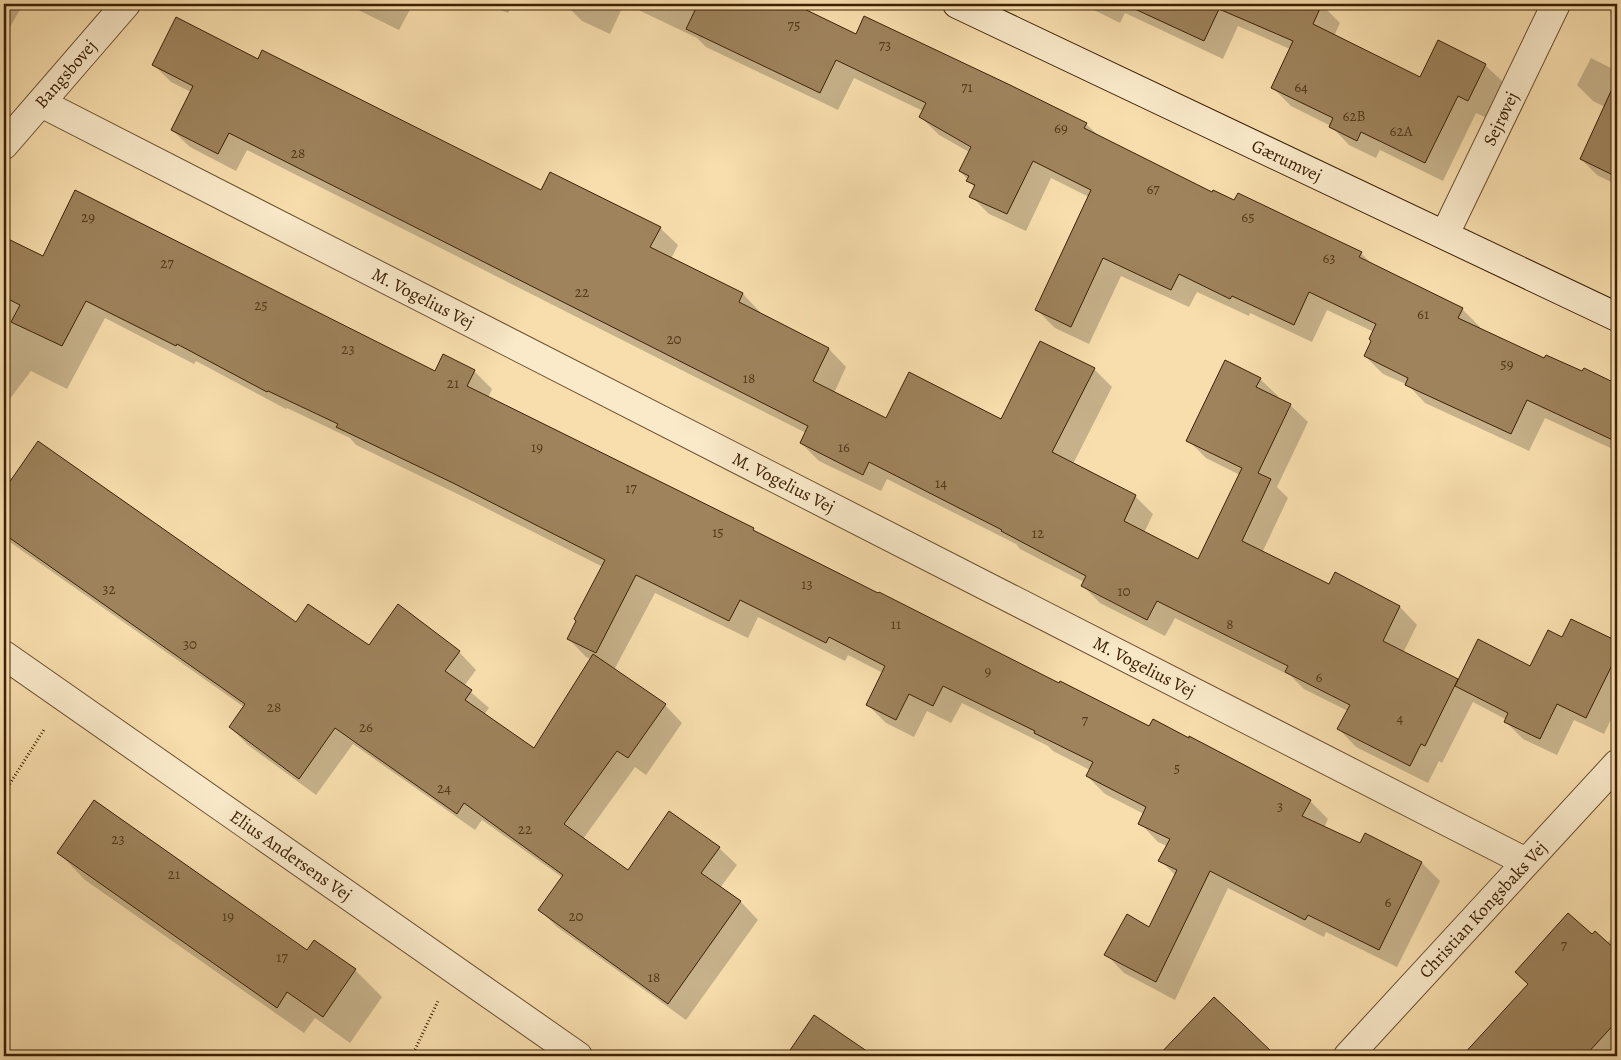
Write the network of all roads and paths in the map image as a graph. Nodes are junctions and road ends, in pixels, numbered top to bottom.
1 (126, 4) edge
2 (958, 4) edge
3 (1556, 4) edge
4 (41, 103) junction
5 (4, 145) edge
6 (1445, 234) junction
7 (1617, 317) edge
8 (4, 655) edge
9 (64, 698) junction
10 (1617, 764) edge
11 (4, 793) edge
12 (1526, 862) junction
13 (452, 968) junction
14 (412, 1056) edge
15 (578, 1056) edge
16 (1348, 1056) edge

1 - 4 street, Bangsbovej
2 - 6 street, Gærumvej
3 - 6 street, Sejrøvej
4 - 5 street, Bangsbovej
4 - 12 street, M. Vogelius Vej
6 - 7 street, Gærumvej
8 - 9 street, Elius Andersens Vej
9 - 11 path
9 - 13 street, Elius Andersens Vej
10 - 12 street, Christian Kongsbaks Vej
12 - 16 street, Christian Kongsbaks Vej
13 - 14 path
13 - 15 street, Elius Andersens Vej

